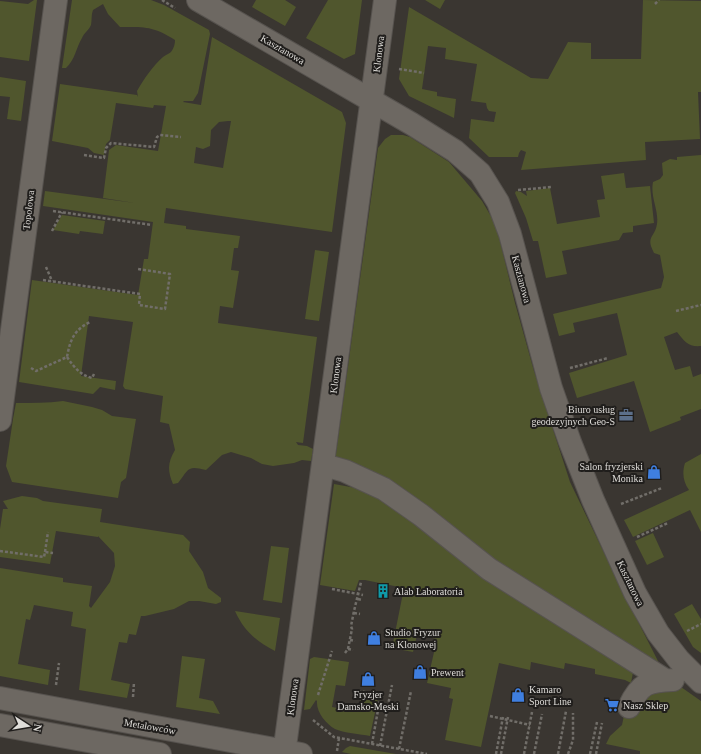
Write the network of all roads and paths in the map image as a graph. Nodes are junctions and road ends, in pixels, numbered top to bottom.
1 (56, 0) edge
2 (162, 0) edge
3 (198, 0) edge
4 (385, 0) edge
5 (659, 0) edge
6 (655, 4) dead end
7 (175, 8) dead end
8 (393, 68) dead end
9 (424, 74) dead end
10 (372, 101) junction
11 (181, 138) dead end
12 (84, 155) dead end
13 (552, 187) dead end
14 (514, 190) dead end
15 (29, 206) junction
16 (62, 212) junction
17 (152, 224) dead end
18 (52, 230) dead end
19 (47, 261) dead end
20 (138, 269) dead end
21 (19, 276) junction
22 (53, 281) junction
23 (701, 305) edge
24 (676, 311) dead end
25 (90, 322) dead end
26 (67, 357) junction
27 (608, 358) dead end
28 (8, 362) junction
29 (568, 368) dead end
30 (94, 374) dead end
31 (0, 420) edge
32 (324, 465) junction
33 (662, 488) dead end
34 (618, 506) dead end
35 (668, 523) dead end
36 (48, 532) dead end
37 (634, 539) dead end
38 (0, 551) edge
39 (44, 552) junction
40 (53, 553) dead end
41 (361, 582) dead end
42 (307, 585) junction
43 (359, 594) junction
44 (363, 595) dead end
45 (358, 599) junction
46 (362, 600) dead end
47 (354, 613) junction
48 (360, 614) dead end
49 (350, 640) junction
50 (354, 640) dead end
51 (348, 649) junction
52 (353, 650) dead end
53 (332, 651) dead end
54 (345, 653) dead end
55 (59, 663) dead end
56 (665, 680) junction
57 (700, 681) edge
58 (134, 682) dead end
59 (392, 685) dead end
60 (55, 691) dead end
61 (411, 691) dead end
62 (357, 696) dead end
63 (0, 698) edge
64 (133, 699) dead end
65 (316, 701) dead end
66 (629, 707) dead end
67 (566, 711) dead end
68 (532, 712) dead end
69 (573, 713) dead end
70 (542, 714) dead end
71 (490, 716) dead end
72 (503, 718) junction
73 (508, 719) junction
74 (310, 720) dead end
75 (597, 722) dead end
76 (602, 723) dead end
77 (0, 725) edge
78 (530, 725) junction
79 (339, 738) junction
80 (372, 744) junction
81 (380, 746) junction
82 (399, 749) junction
83 (337, 752) dead end
84 (290, 753) edge
85 (160, 754) edge
86 (427, 754) edge
87 (496, 754) edge
88 (501, 754) edge
89 (524, 754) edge
90 (534, 754) edge
91 (558, 754) edge
92 (568, 754) edge
93 (590, 754) edge
94 (596, 754) edge

1 - 15 street, Topolowa
2 - 7 path
3 - 10 street, Kasztanowa
4 - 10 street, Klonowa
5 - 6 path
8 - 9 path
10 - 32 street, Klonowa
10 - 57 street, Kasztanowa
11 - 12 path
13 - 14 path
15 - 16 path
15 - 21 street, Topolowa
16 - 17 path
16 - 18 path
19 - 22 path
20 - 22 path
21 - 22 path
21 - 28 street, Topolowa
23 - 24 path
25 - 26 path
26 - 28 path
26 - 30 path
27 - 29 path
28 - 31 street, Topolowa
32 - 42 street, Klonowa
32 - 56 street
33 - 34 path
35 - 37 path
36 - 39 path
38 - 39 path
39 - 40 path
41 - 43 path
42 - 43 path
42 - 84 street, Klonowa
43 - 44 path
43 - 45 path
45 - 46 path
45 - 47 path
47 - 48 path
47 - 49 path
49 - 50 path
49 - 51 path
51 - 52 path
51 - 54 path
53 - 65 path
55 - 60 path
56 - 57 street
56 - 66 street
58 - 64 path
59 - 81 path
61 - 82 path
62 - 80 path
63 - 84 street, Metalowców
67 - 91 path
68 - 78 path
69 - 92 path
70 - 90 path
71 - 72 path
72 - 73 path
72 - 87 path
73 - 78 path
73 - 88 path
74 - 79 path
75 - 93 path
76 - 94 path
77 - 85 street
78 - 89 path
79 - 80 path
79 - 83 path
80 - 81 path
81 - 82 path
82 - 86 path

